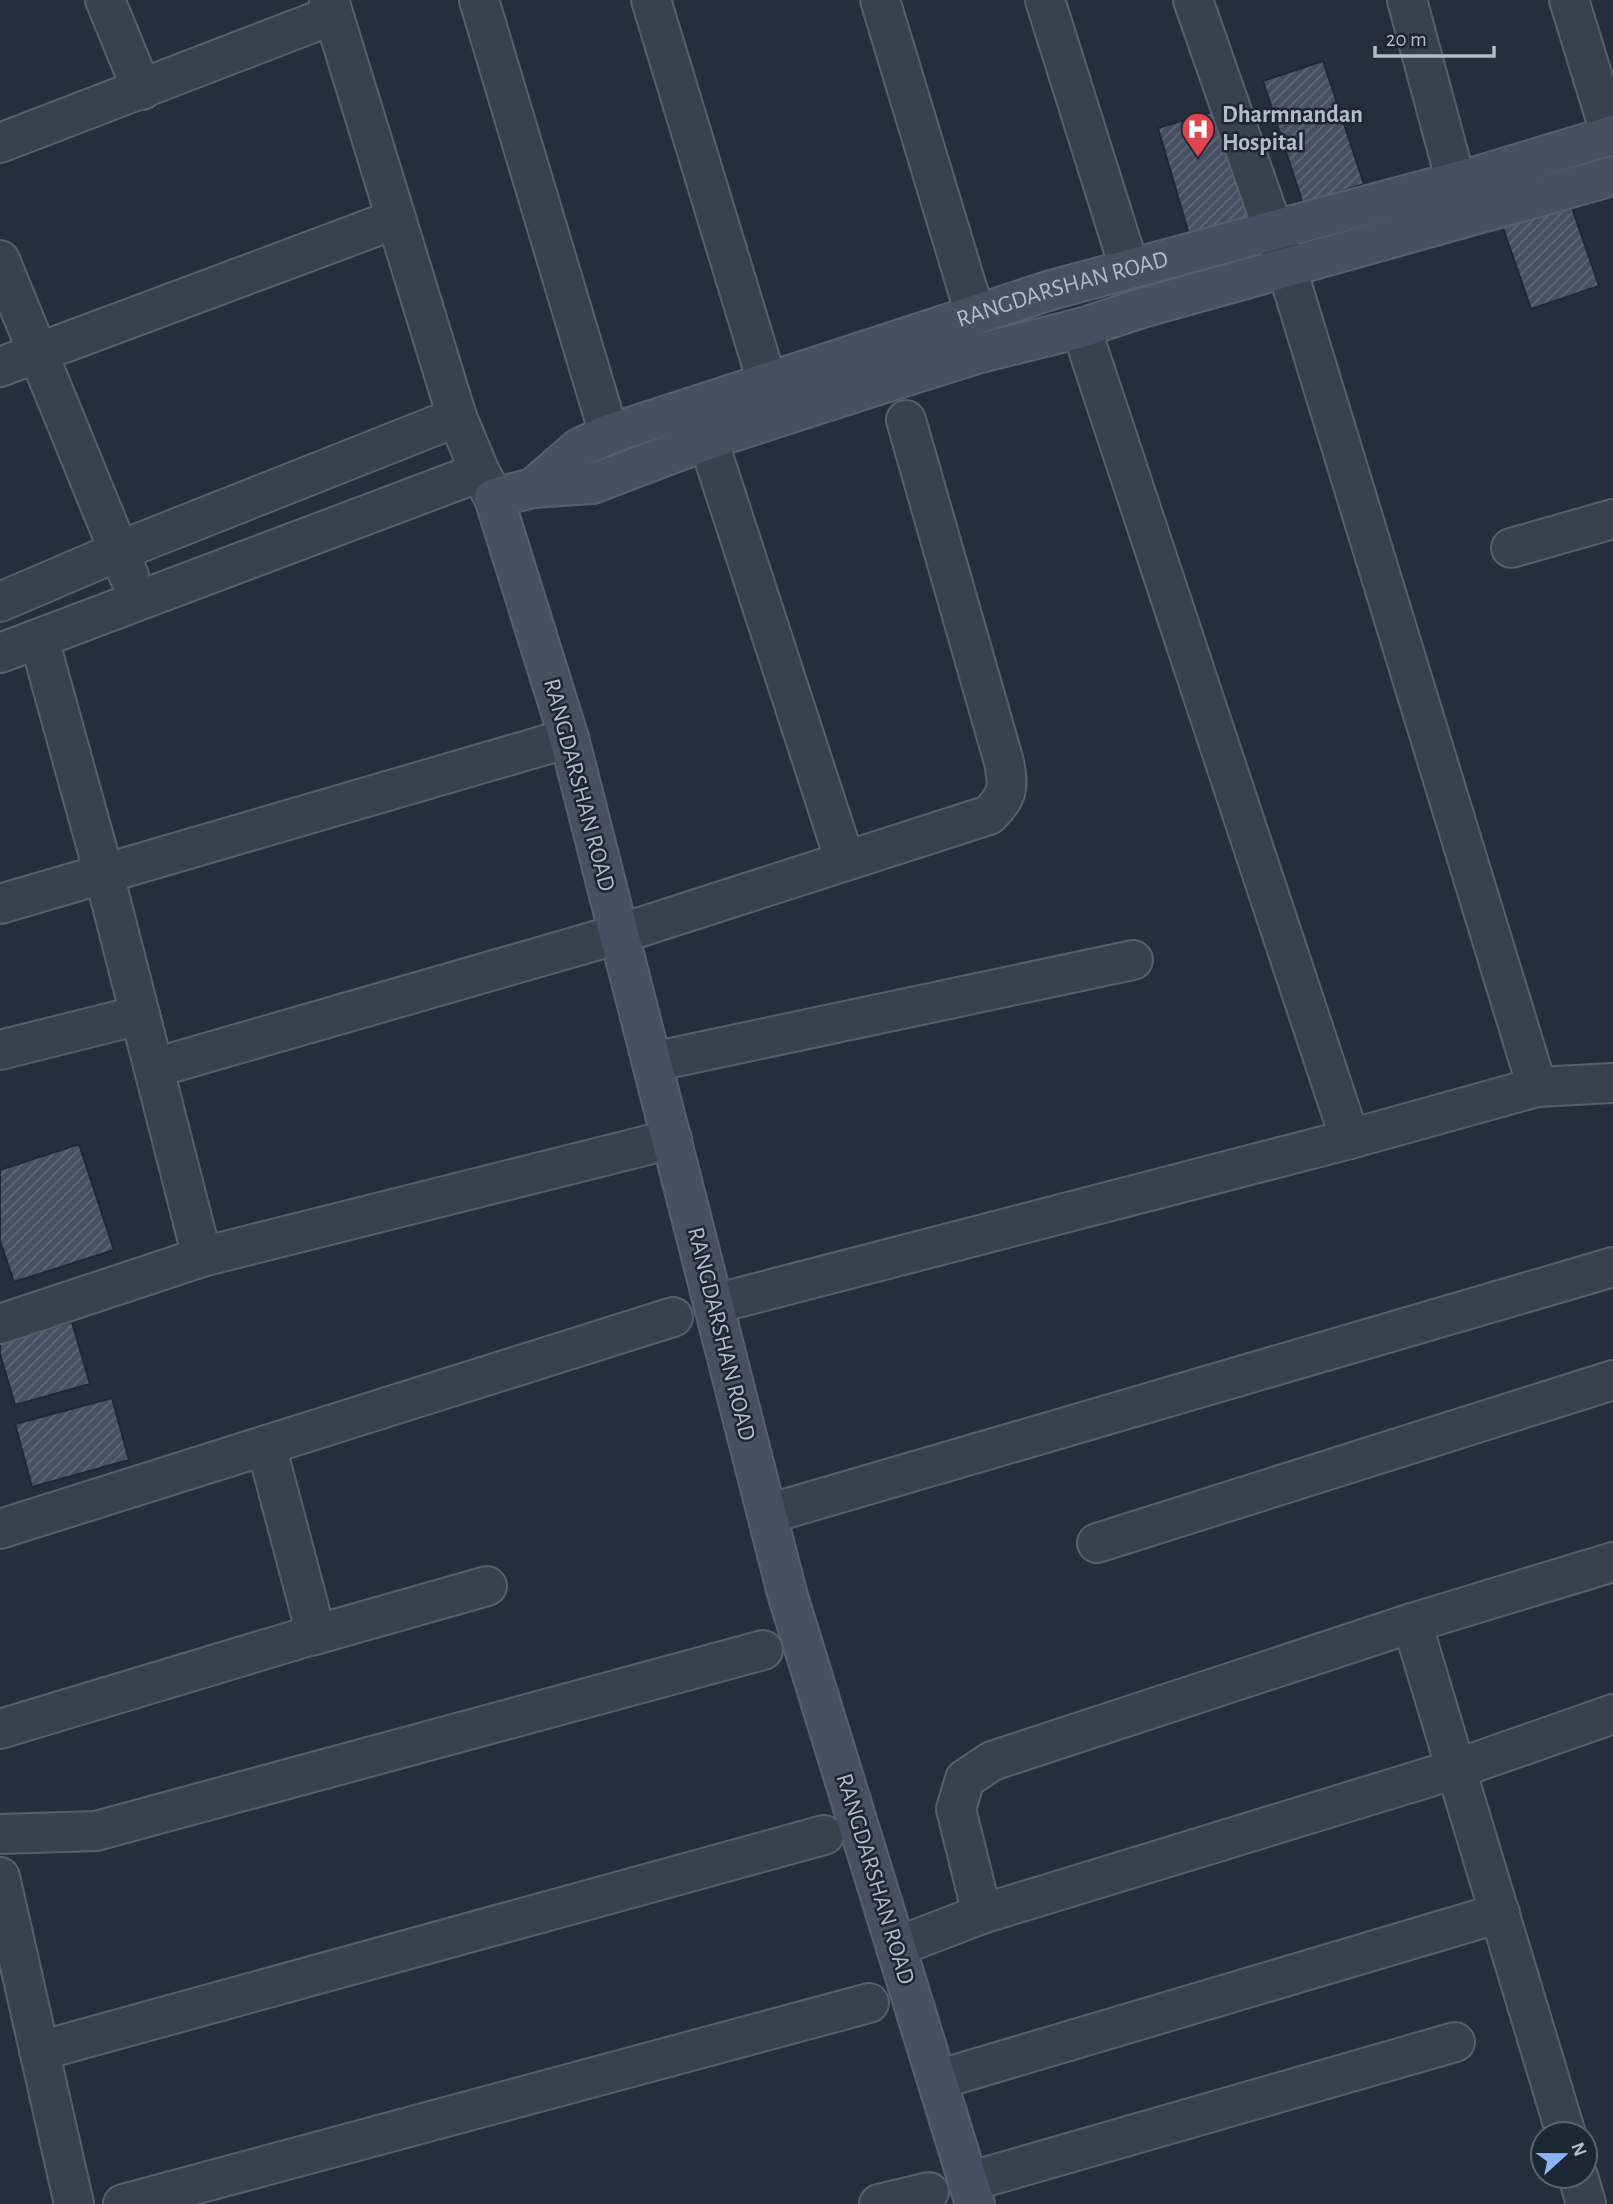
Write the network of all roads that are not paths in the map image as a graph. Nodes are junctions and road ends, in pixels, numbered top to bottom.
1 (105, 0) edge
2 (479, 0) edge
3 (651, 0) edge
4 (880, 0) edge
5 (1045, 0) edge
6 (1193, 0) edge
7 (1407, 0) edge
8 (1569, 0) edge
9 (331, 7) edge
10 (142, 90) junction
11 (1612, 135) edge
12 (0, 143) edge
13 (1613, 176) edge
14 (1456, 182) junction
15 (396, 219) junction
16 (1274, 230) junction
17 (0, 260) edge
18 (1129, 267) junction
19 (1287, 269) junction
20 (975, 314) junction
21 (1081, 328) junction
22 (38, 352) junction
23 (0, 368) edge
24 (767, 382) junction
25 (457, 417) junction
26 (906, 420) dead end
27 (609, 434) junction
28 (708, 440) junction
29 (487, 485) junction
30 (533, 488) junction
31 (1613, 519) edge
32 (1511, 548) dead end
33 (119, 551) junction
34 (139, 601) junction
35 (0, 602) edge
36 (39, 639) junction
37 (0, 653) edge
38 (569, 738) junction
39 (845, 861) junction
40 (104, 874) junction
41 (0, 904) edge
42 (619, 934) junction
43 (1133, 960) dead end
44 (140, 1015) junction
45 (0, 1051) edge
46 (652, 1062) junction
47 (154, 1068) junction
48 (1613, 1083) edge
49 (1537, 1087) junction
50 (671, 1139) junction
51 (1350, 1139) junction
52 (202, 1257) junction
53 (1613, 1267) edge
54 (714, 1304) junction
55 (673, 1317) dead end
56 (0, 1324) edge
57 (1613, 1380) edge
58 (266, 1445) junction
59 (768, 1514) junction
60 (0, 1529) edge
61 (1097, 1543) dead end
62 (1613, 1562) edge
63 (487, 1586) dead end
64 (1412, 1623) junction
65 (311, 1636) junction
66 (763, 1650) dead end
67 (1613, 1714) edge
68 (0, 1729) edge
69 (1456, 1769) junction
70 (0, 1835) edge
71 (824, 1835) dead end
72 (0, 1877) edge
73 (982, 1913) junction
74 (1500, 1913) junction
75 (896, 1947) junction
76 (869, 2003) dead end
77 (1455, 2042) dead end
78 (39, 2051) junction
79 (937, 2080) junction
80 (1562, 2120) edge
81 (929, 2192) dead end
82 (972, 2193) edge
83 (74, 2204) edge
84 (123, 2204) edge
85 (879, 2204) edge

1 - 10 street
2 - 27 street
3 - 24 street
4 - 20 street
5 - 18 street
6 - 16 street
7 - 14 street
8 - 11 street
9 - 10 street
9 - 15 street
10 - 12 street
11 - 14 street, RANGDARSHAN ROAD
13 - 19 street, RANGDARSHAN ROAD
14 - 16 street, RANGDARSHAN ROAD
15 - 22 street
15 - 25 street
16 - 18 street, RANGDARSHAN ROAD
16 - 19 street
17 - 22 street
18 - 20 street, RANGDARSHAN ROAD
19 - 21 street, RANGDARSHAN ROAD
19 - 49 street
20 - 24 street, RANGDARSHAN ROAD
21 - 28 street, RANGDARSHAN ROAD
21 - 51 street
22 - 23 street
22 - 33 street
24 - 27 street, RANGDARSHAN ROAD
25 - 29 street
25 - 33 street
26 - 39 street
27 - 30 street, RANGDARSHAN ROAD
28 - 30 street, RANGDARSHAN ROAD
28 - 39 street
29 - 30 street, RANGDARSHAN ROAD
29 - 34 street
29 - 38 street, RANGDARSHAN ROAD
31 - 32 street
33 - 34 street
33 - 35 street
34 - 36 street
36 - 37 street
36 - 40 street
38 - 40 street
38 - 42 street, RANGDARSHAN ROAD
39 - 42 street
40 - 41 street
40 - 44 street
42 - 46 street, RANGDARSHAN ROAD
42 - 47 street
43 - 46 street
44 - 45 street
44 - 47 street
46 - 50 street, RANGDARSHAN ROAD
47 - 52 street
48 - 49 street
49 - 51 street
50 - 52 street
50 - 54 street, RANGDARSHAN ROAD
51 - 54 street
52 - 56 street
53 - 59 street
54 - 59 street, RANGDARSHAN ROAD
55 - 58 street
57 - 61 street
58 - 60 street
58 - 65 street
59 - 75 street, RANGDARSHAN ROAD
62 - 64 street
63 - 65 street
64 - 69 street
64 - 73 street
65 - 68 street
66 - 70 street
67 - 69 street
69 - 73 street
69 - 74 street
71 - 78 street
72 - 78 street
73 - 75 street
74 - 79 street
74 - 80 street
75 - 79 street, RANGDARSHAN ROAD
76 - 84 street
77 - 82 street
78 - 83 street
79 - 82 street, RANGDARSHAN ROAD
81 - 85 street

